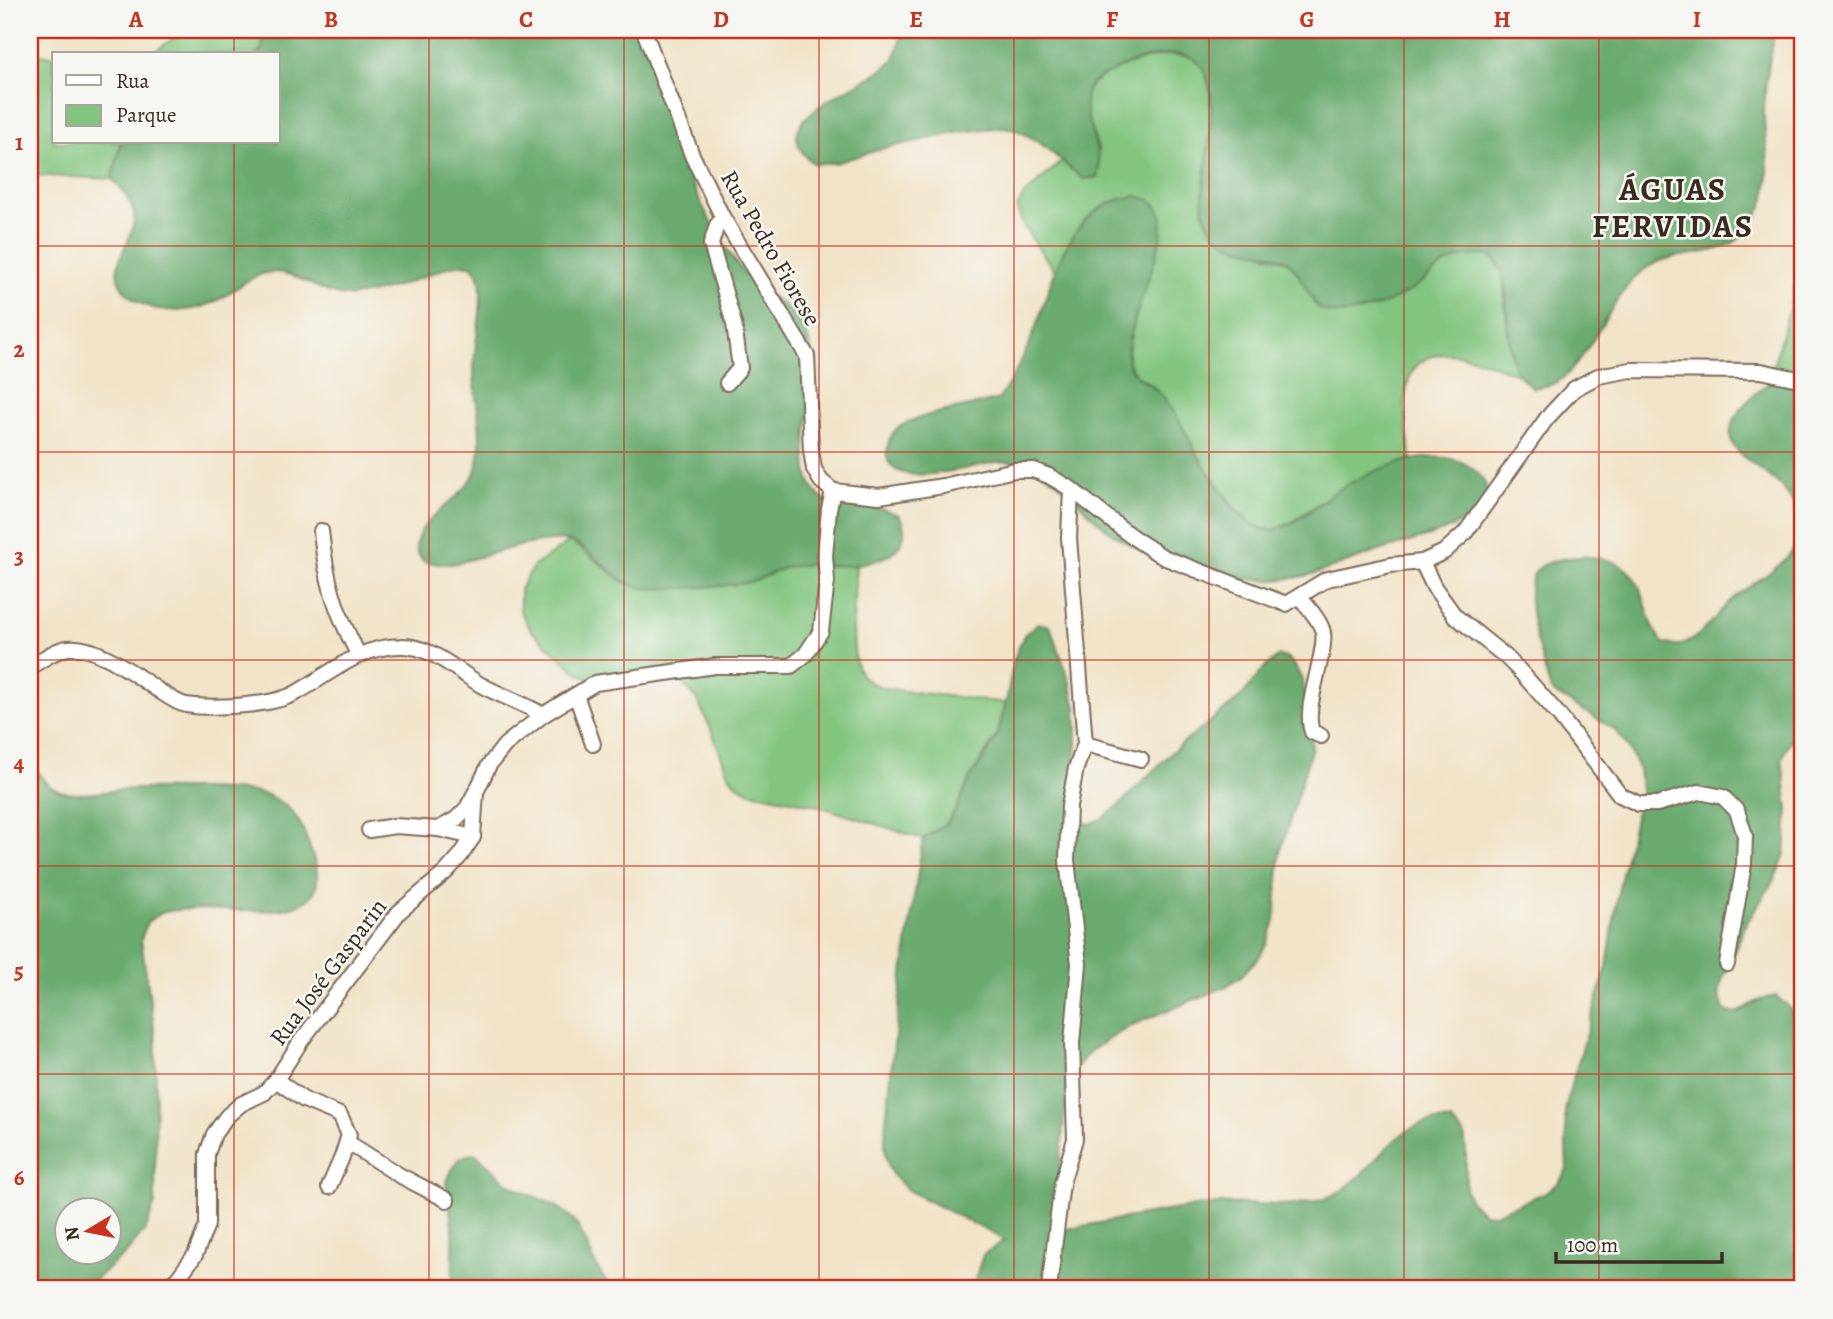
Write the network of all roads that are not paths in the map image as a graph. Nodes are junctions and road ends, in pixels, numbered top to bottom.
1 (645, 30) edge
2 (723, 218) junction
3 (1803, 380) edge
4 (727, 383) dead end
5 (1072, 489) junction
6 (833, 491) junction
7 (321, 531) dead end
8 (1422, 562) junction
9 (1300, 597) junction
10 (358, 654) junction
11 (30, 667) edge
12 (576, 695) junction
13 (543, 716) junction
14 (1321, 736) dead end
15 (593, 744) dead end
16 (1085, 744) junction
17 (1141, 759) dead end
18 (476, 792) junction
19 (369, 830) dead end
20 (438, 830) junction
21 (473, 837) junction
22 (1727, 964) dead end
23 (276, 1080) junction
24 (347, 1142) junction
25 (328, 1187) dead end
26 (447, 1200) dead end
27 (165, 1289) edge
28 (1049, 1289) edge

1 - 2 street, Rua Pedro Fiorese
2 - 4 street
2 - 6 street, Rua Pedro Fiorese
3 - 8 street
5 - 6 street
5 - 9 street
5 - 16 street
6 - 12 street
7 - 10 street
8 - 9 street
8 - 22 street
9 - 14 street
10 - 11 street
10 - 13 street
12 - 13 street
12 - 15 street
13 - 18 street
16 - 17 street
16 - 28 street
18 - 20 street
18 - 21 street
19 - 20 street
20 - 21 street
21 - 23 street, Rua José Gasparin
23 - 24 street
23 - 27 street, Rua José Gasparin
24 - 25 street
24 - 26 street

